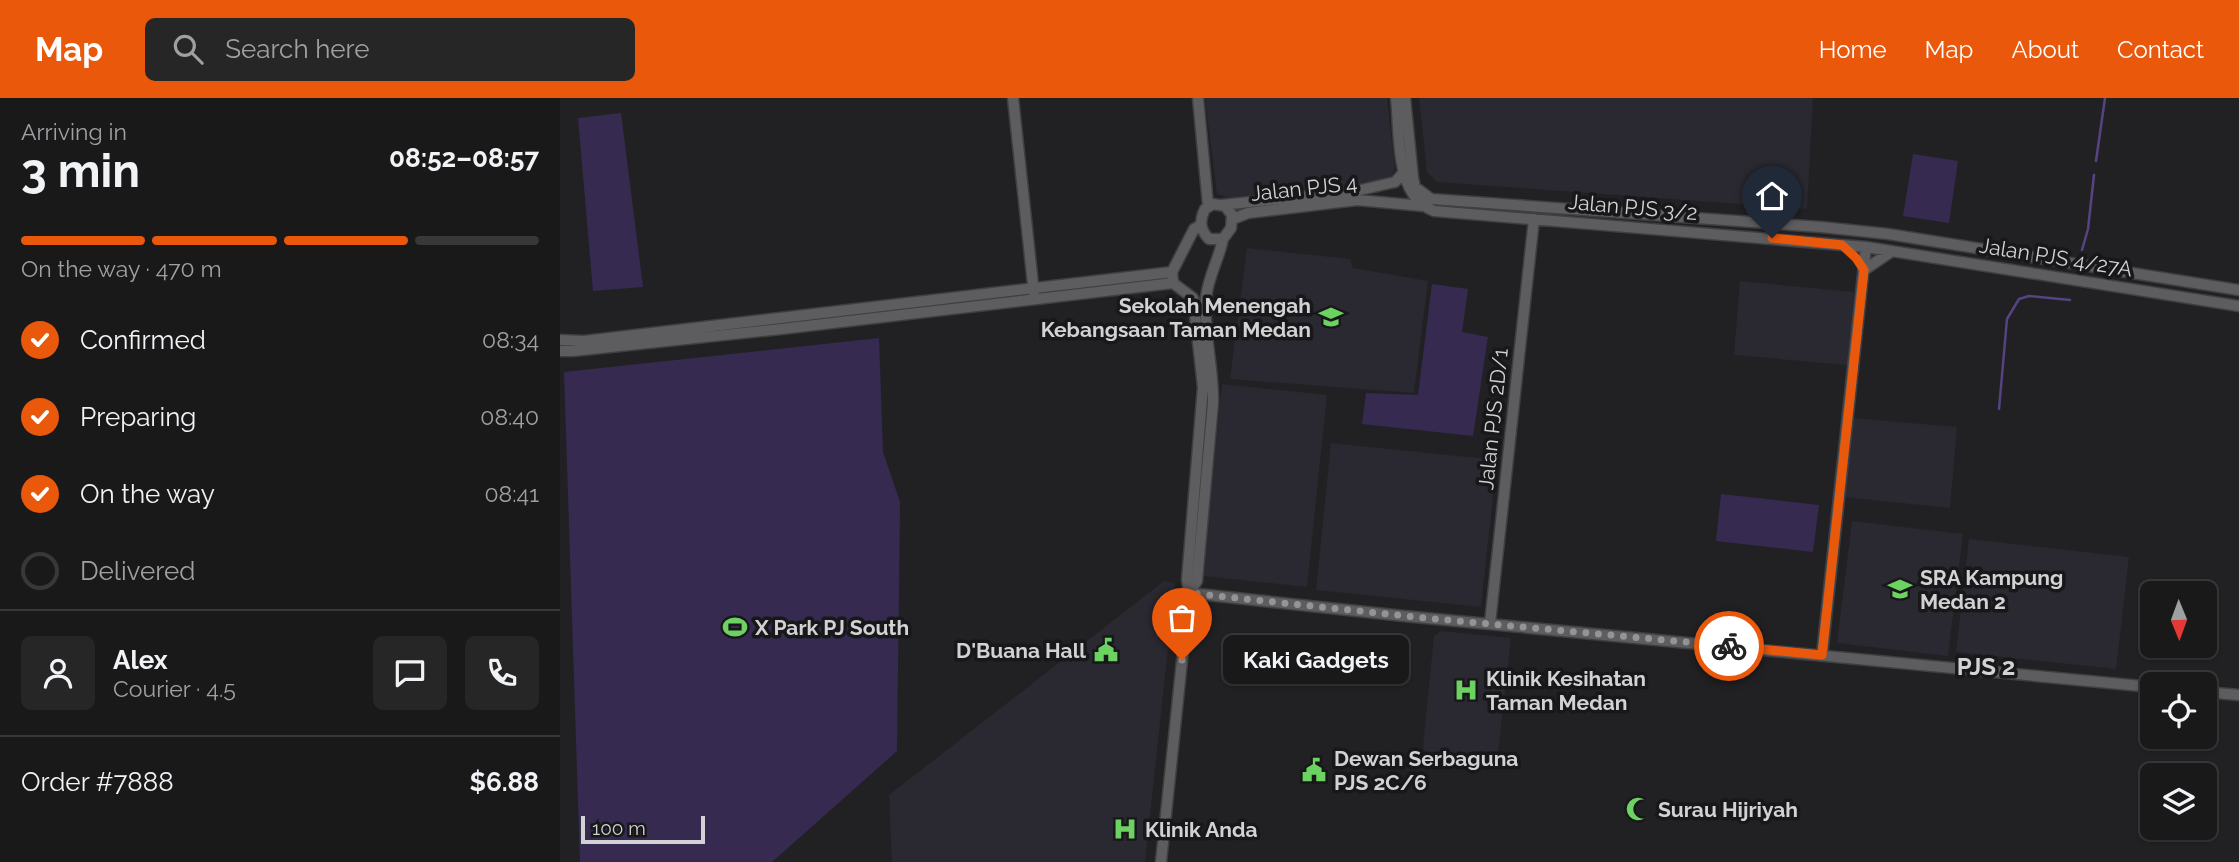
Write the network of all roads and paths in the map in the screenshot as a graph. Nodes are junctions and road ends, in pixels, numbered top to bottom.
1 (1013, 98) edge
2 (1198, 98) edge
3 (1396, 98) edge
4 (1405, 98) edge
5 (1403, 173) junction
6 (1415, 189) junction
7 (1751, 193) dead end
8 (1208, 205) junction
9 (1221, 205) junction
10 (1423, 206) junction
11 (1233, 219) junction
12 (1534, 219) junction
13 (1771, 224) junction
14 (1201, 225) junction
15 (1888, 234) joint
16 (1223, 239) junction
17 (1842, 245) junction
18 (1866, 247) junction
19 (1892, 251) junction
20 (1864, 270) junction
21 (2121, 271) junction
22 (2161, 277) junction
23 (1173, 278) junction
24 (2118, 286) junction
25 (2239, 290) edge
26 (2160, 293) junction
27 (1034, 294) junction
28 (2239, 306) edge
29 (560, 340) edge
30 (560, 351) edge
31 (1189, 593) junction
32 (1490, 623) junction
33 (1822, 655) junction
34 (2140, 686) edge
35 (2217, 693) edge
36 (2239, 695) edge
37 (1161, 862) edge

1 - 27 street
2 - 8 street
3 - 5 street
4 - 6 street
5 - 6 street
5 - 9 street, Jalan PJS 4
6 - 10 street
6 - 13 street, Jalan PJS 3/2
7 - 13 street
8 - 9 street
8 - 14 street
9 - 11 street
10 - 11 street, Jalan PJS 4
10 - 12 street, Jalan PJS 3/2
11 - 16 street
12 - 17 street, Jalan PJS 3/2
12 - 32 street, Jalan PJS 2D/1
13 - 15 street, Jalan PJS 3/2
14 - 16 street
14 - 23 street
15 - 21 street, Jalan PJS 4/27A
16 - 31 street
17 - 18 street, Jalan PJS 3/2
17 - 20 street
18 - 19 street, Jalan PJS 4/27A
18 - 20 street
19 - 20 street
19 - 24 street, Jalan PJS 4/27A
20 - 33 street
21 - 22 street, Jalan PJS 4/27A
21 - 24 street
22 - 25 street, Jalan PJS 4/27A
22 - 26 street
23 - 27 street
23 - 31 street
24 - 26 street, Jalan PJS 4/27A
26 - 28 street, Jalan PJS 4/27A
27 - 29 street
27 - 30 street
31 - 32 street
31 - 37 street
32 - 33 street
33 - 34 street
35 - 36 street

